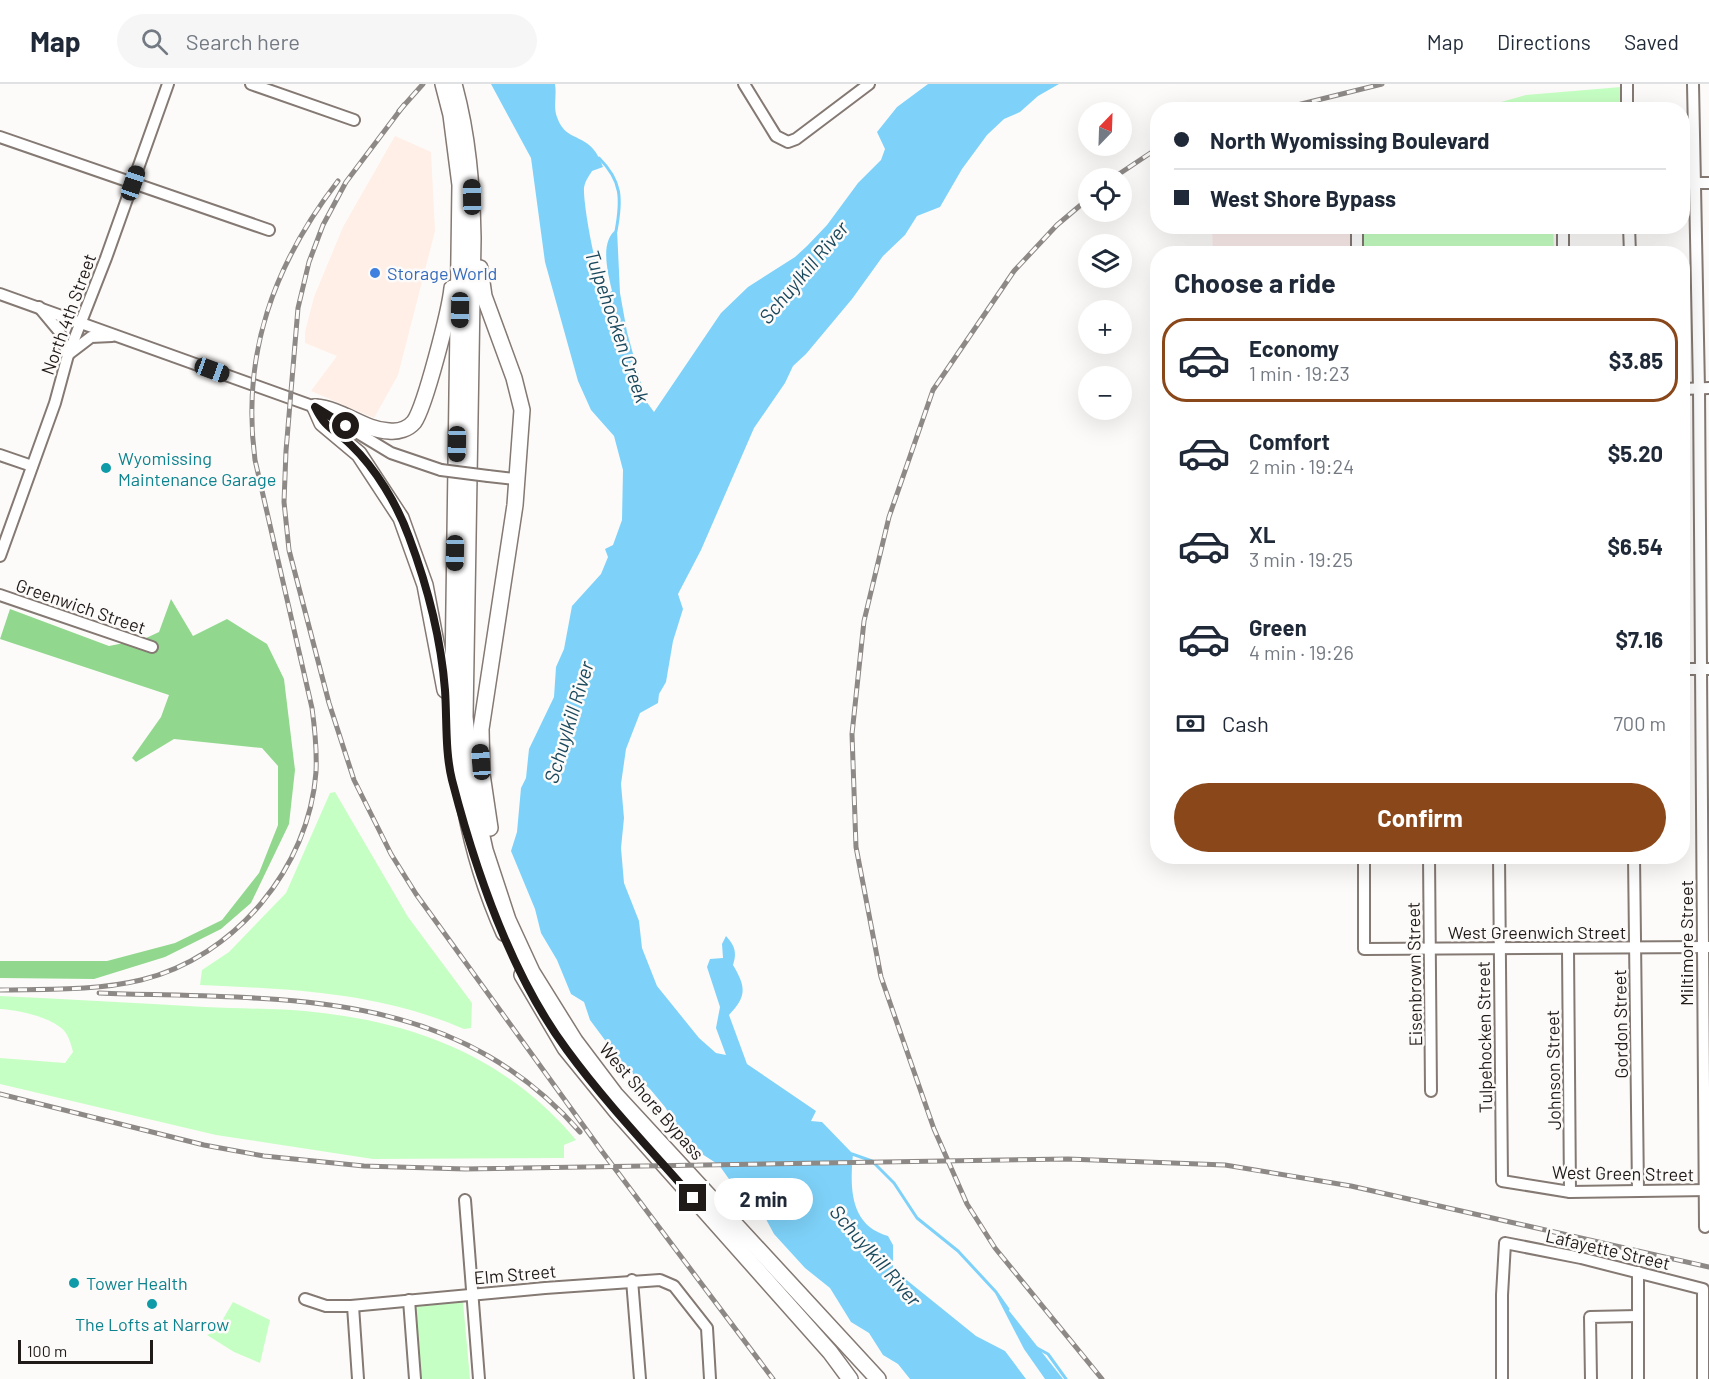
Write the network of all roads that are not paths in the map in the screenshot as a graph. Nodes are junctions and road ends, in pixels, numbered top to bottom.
1 (168, 84) edge
2 (251, 84) edge
3 (443, 84) edge
4 (454, 84) edge
5 (744, 84) edge
6 (869, 84) edge
7 (1627, 84) edge
8 (1693, 84) edge
9 (1627, 102) edge
10 (462, 114) junction
11 (354, 120) dead end
12 (0, 138) edge
13 (456, 153) junction
14 (133, 183) junction
15 (1690, 183) edge
16 (1695, 183) junction
17 (1709, 183) edge
18 (269, 230) dead end
19 (0, 294) edge
20 (39, 307) junction
21 (81, 322) junction
22 (119, 336) junction
23 (68, 355) junction
24 (1704, 388) edge
25 (315, 407) junction
26 (0, 455) edge
27 (32, 466) junction
28 (515, 479) junction
29 (0, 556) edge
30 (0, 595) edge
31 (152, 648) dead end
32 (1705, 669) edge
33 (471, 840) junction
34 (1364, 864) edge
35 (1429, 864) edge
36 (1498, 864) edge
37 (1635, 864) edge
38 (1635, 947) junction
39 (1706, 947) edge
40 (1499, 948) junction
41 (1568, 948) junction
42 (1430, 949) junction
43 (532, 972) junction
44 (1431, 1091) dead end
45 (1502, 1181) joint
46 (1707, 1190) edge
47 (1638, 1191) junction
48 (1570, 1192) junction
49 (465, 1200) dead end
50 (1705, 1227) dead end
51 (1638, 1272) junction
52 (632, 1280) junction
53 (472, 1294) junction
54 (305, 1299) dead end
55 (409, 1300) junction
56 (353, 1306) junction
57 (1638, 1316) junction
58 (358, 1379) edge
59 (415, 1379) edge
60 (480, 1379) edge
61 (640, 1379) edge
62 (710, 1379) edge
63 (850, 1379) edge
64 (878, 1379) edge
65 (1502, 1379) edge
66 (1591, 1379) edge
67 (1638, 1379) edge
68 (1702, 1379) edge

1 - 14 street, North 4th Street
2 - 11 street
3 - 13 highway, West Shore Bypass
4 - 10 highway, West Shore Bypass
5 - 6 street
7 - 9 street
8 - 16 street, Miltimore Street
10 - 28 highway
10 - 43 highway, West Shore Bypass
12 - 14 street
13 - 25 highway
13 - 33 highway, West Shore Bypass
14 - 18 street
14 - 21 street, North 4th Street
15 - 16 street
16 - 17 street
16 - 24 street, Miltimore Street
19 - 20 street
20 - 21 street
20 - 23 street
21 - 22 street
21 - 23 street, North 4th Street
22 - 23 street
22 - 25 street
23 - 27 street, North 4th Street
24 - 32 street, Miltimore Street
25 - 28 street, bridge
25 - 33 highway
26 - 27 street
27 - 29 street, North 4th Street
28 - 43 highway
30 - 31 street, Greenwich Street
32 - 39 street, Miltimore Street
33 - 63 highway, West Shore Bypass
34 - 42 street, West Greenwich Street
35 - 42 street, Eisenbrown Street
36 - 40 street, Tulpehocken Street
37 - 38 street, Gordon Street
38 - 39 street, West Greenwich Street
38 - 41 street, West Greenwich Street
38 - 47 street, Gordon Street
39 - 46 street, Miltimore Street
40 - 41 street, West Greenwich Street
40 - 42 street, West Greenwich Street
40 - 45 street, Tulpehocken Street
41 - 48 street, Johnson Street
42 - 44 street, Eisenbrown Street
43 - 64 highway, West Shore Bypass
45 - 48 street, West Green Street
46 - 47 street, West Green Street
46 - 50 street, Miltimore Street
47 - 48 street, West Green Street
49 - 53 street
51 - 57 street
51 - 65 street, Lafayette Street
51 - 68 street, Lafayette Street
52 - 53 street, Elm Street
52 - 61 street
52 - 62 street, Elm Street
53 - 55 street, Elm Street
53 - 60 street
54 - 56 street, Elm Street
55 - 56 street, Elm Street
55 - 59 street
56 - 58 street
57 - 66 street
57 - 67 street

